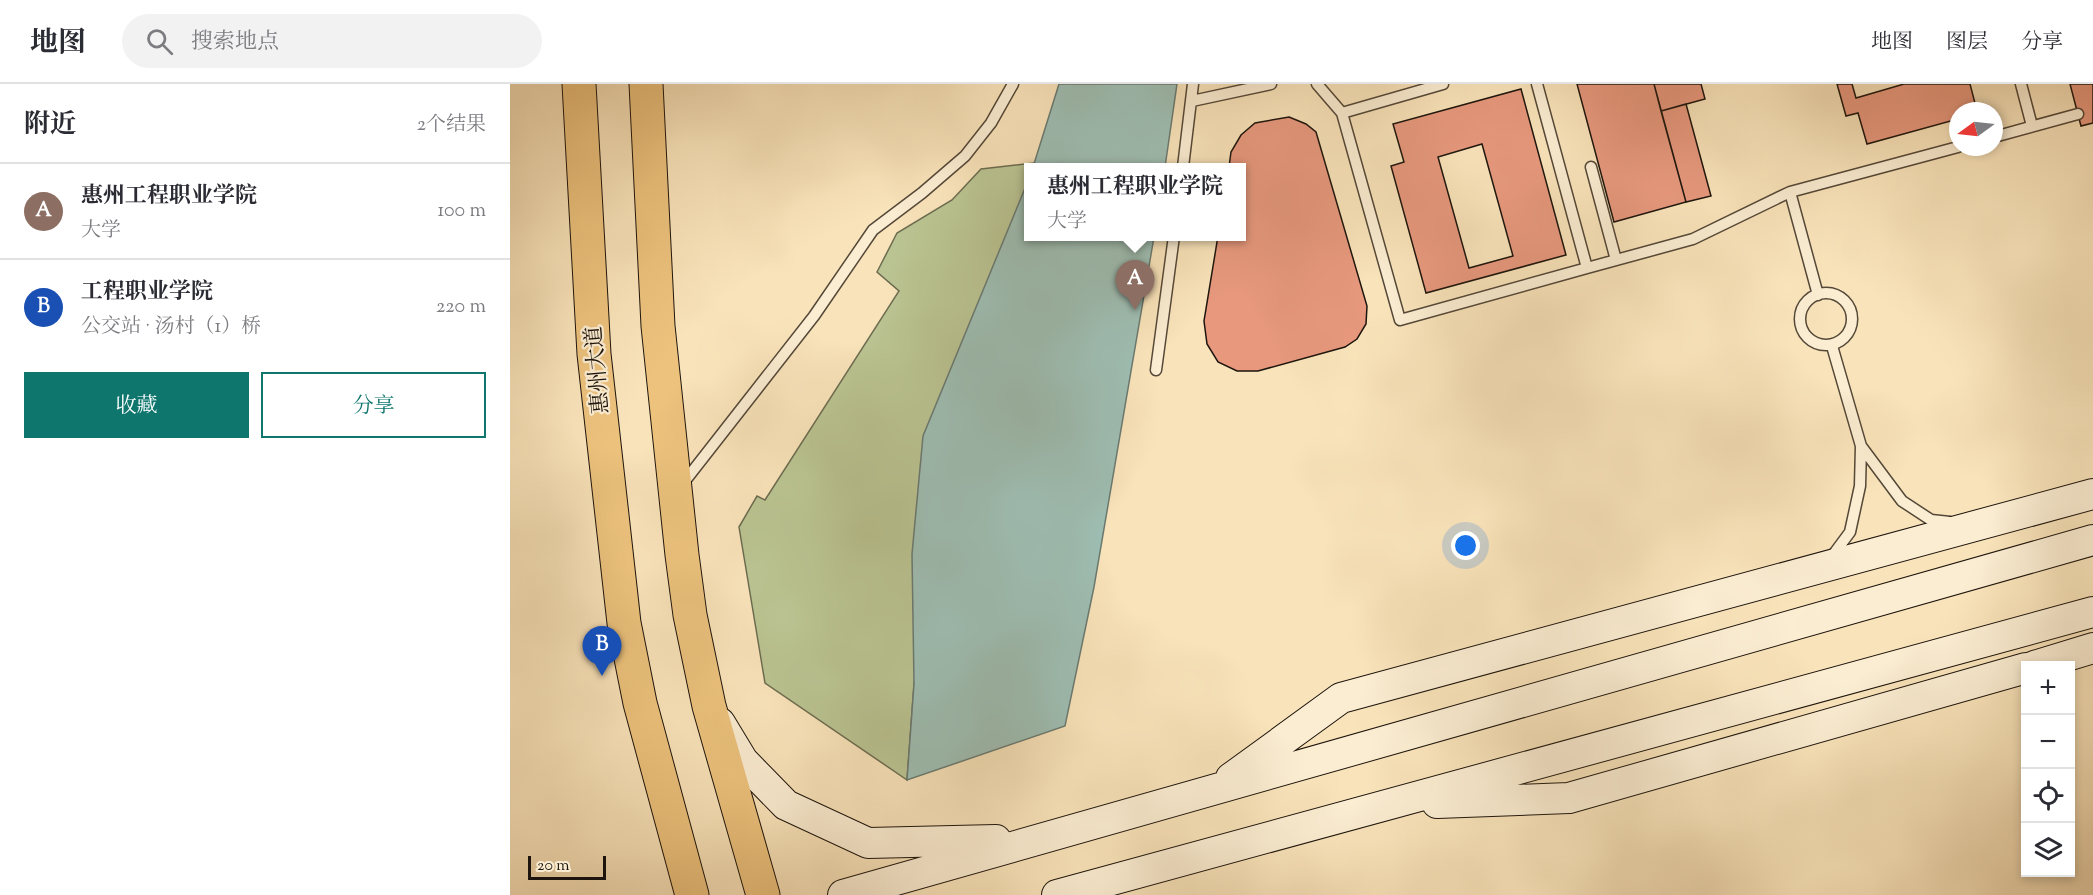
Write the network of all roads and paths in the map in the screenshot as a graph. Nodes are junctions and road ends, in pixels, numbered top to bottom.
1 (579, 84) edge
2 (646, 84) edge
3 (1013, 84) edge
4 (1193, 84) edge
5 (1271, 84) edge
6 (1317, 84) edge
7 (1443, 84) edge
8 (1537, 84) edge
9 (2021, 84) edge
10 (1192, 101) junction
11 (1342, 113) junction
12 (2078, 114) dead end
13 (2032, 126) junction
14 (2003, 134) edge
15 (1949, 149) edge
16 (1184, 163) edge
17 (1591, 167) dead end
18 (1790, 192) junction
19 (1173, 241) edge
20 (1616, 260) junction
21 (1587, 268) junction
22 (1818, 295) junction
23 (1832, 346) junction
24 (1156, 370) dead end
25 (1861, 446) junction
26 (675, 494) junction
27 (2093, 494) edge
28 (1977, 525) junction
29 (2093, 540) edge
30 (1825, 566) junction
31 (2093, 612) edge
32 (2093, 648) edge
33 (2050, 661) edge
34 (2021, 669) edge
35 (708, 699) junction
36 (1216, 789) junction
37 (1386, 805) junction
38 (1038, 839) junction
39 (762, 892) edge
40 (692, 895) edge
41 (843, 895) edge
42 (1057, 895) edge

1 - 40 highway, 惠州大道
2 - 26 highway
3 - 26 lane
4 - 10 lane
5 - 10 lane
6 - 11 lane
7 - 11 lane
8 - 21 lane
9 - 13 lane
10 - 16 lane
11 - 21 lane
12 - 13 lane
13 - 14 lane
15 - 18 lane
17 - 20 lane
18 - 20 lane
18 - 22 lane
19 - 24 lane
20 - 21 lane
22 - 23 lane
22 - 23 lane
23 - 25 lane
25 - 28 lane
25 - 30 lane
26 - 35 highway
27 - 28 street
28 - 30 street
29 - 36 street
30 - 36 street
31 - 37 street
32 - 33 street
34 - 37 street
35 - 38 street
35 - 39 highway
36 - 38 street
37 - 42 street
38 - 41 street

